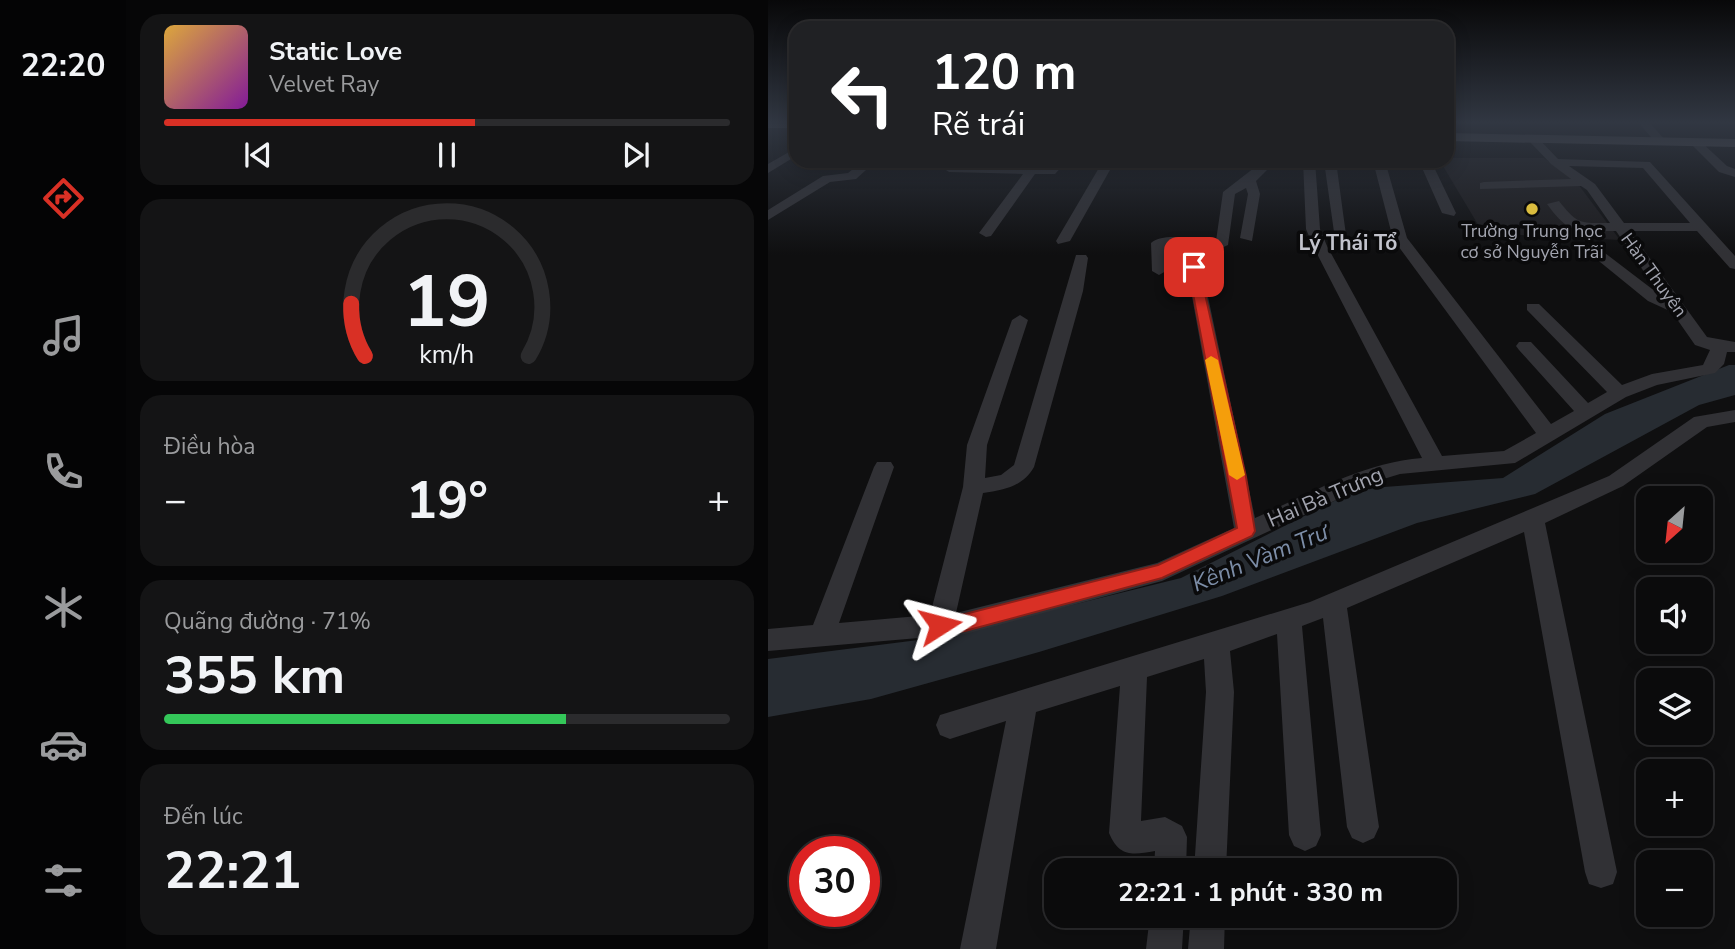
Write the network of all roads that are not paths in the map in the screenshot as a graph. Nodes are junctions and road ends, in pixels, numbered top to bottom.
1 (1562, 166) edge
2 (1647, 166) edge
3 (862, 168) edge
4 (949, 168) dead end
5 (1056, 168) edge
6 (1105, 168) edge
7 (1263, 168) edge
8 (1309, 168) edge
9 (1331, 168) edge
10 (1381, 168) edge
11 (1428, 168) edge
12 (1032, 170) junction
13 (1250, 180) junction
14 (1585, 181) junction
15 (1484, 186) dead end
16 (1554, 204) dead end
17 (1449, 213) dead end
18 (768, 216) edge
19 (1618, 226) junction
20 (1702, 227) junction
21 (1341, 232) dead end
22 (986, 233) dead end
23 (1247, 238) dead end
24 (1063, 241) dead end
25 (1192, 245) junction
26 (1596, 253) dead end
27 (1081, 258) dead end
28 (1735, 265) edge
29 (1159, 271) dead end
30 (1533, 307) dead end
31 (1680, 310) junction
32 (1020, 320) dead end
33 (1525, 346) dead end
34 (1727, 347) edge
35 (1619, 393) junction
36 (1586, 412) junction
37 (1735, 416) edge
38 (1549, 436) junction
39 (1435, 463) junction
40 (884, 467) dead end
41 (974, 487) junction
42 (1533, 519) junction
43 (1246, 531) junction
44 (1334, 602) junction
45 (1289, 619) junction
46 (940, 625) junction
47 (822, 635) junction
48 (768, 640) edge
49 (1216, 644) junction
50 (1134, 670) junction
51 (1023, 705) junction
52 (950, 725) dead end
53 (1363, 827) dead end
54 (1305, 835) dead end
55 (1170, 858) edge
56 (1211, 858) edge
57 (1601, 872) dead end
58 (1166, 928) edge
59 (1207, 928) edge
60 (978, 949) edge
61 (1164, 949) edge
62 (1206, 949) edge

1 - 14 street, Hàn Thuyên
2 - 20 street
3 - 18 street
4 - 12 street
5 - 12 street
6 - 24 street
7 - 13 street
8 - 39 street
9 - 21 street
10 - 38 street
11 - 17 street
12 - 22 street
13 - 23 street
13 - 25 street
14 - 15 street
14 - 19 street, Hàn Thuyên
16 - 19 street
19 - 20 street
19 - 31 street, Hàn Thuyên
20 - 28 street
25 - 29 street
25 - 43 street
26 - 31 street
27 - 41 street
30 - 35 street
31 - 34 street, Hàn Thuyên
32 - 41 street
33 - 36 street
34 - 35 street, Hai Bà Trưng
35 - 36 street, Hai Bà Trưng
36 - 38 street, Hai Bà Trưng
37 - 42 street
38 - 39 street, Hai Bà Trưng
39 - 43 street, Hai Bà Trưng
40 - 47 street
41 - 46 street
42 - 44 street
42 - 57 street
43 - 46 street, Hai Bà Trưng
44 - 45 street
44 - 53 street
45 - 49 street
45 - 54 street
46 - 47 street, Hai Bà Trưng
47 - 48 street, Hai Bà Trưng
49 - 50 street
49 - 56 street
50 - 51 street
50 - 55 street
51 - 52 street
51 - 60 street
58 - 61 street
59 - 62 street

